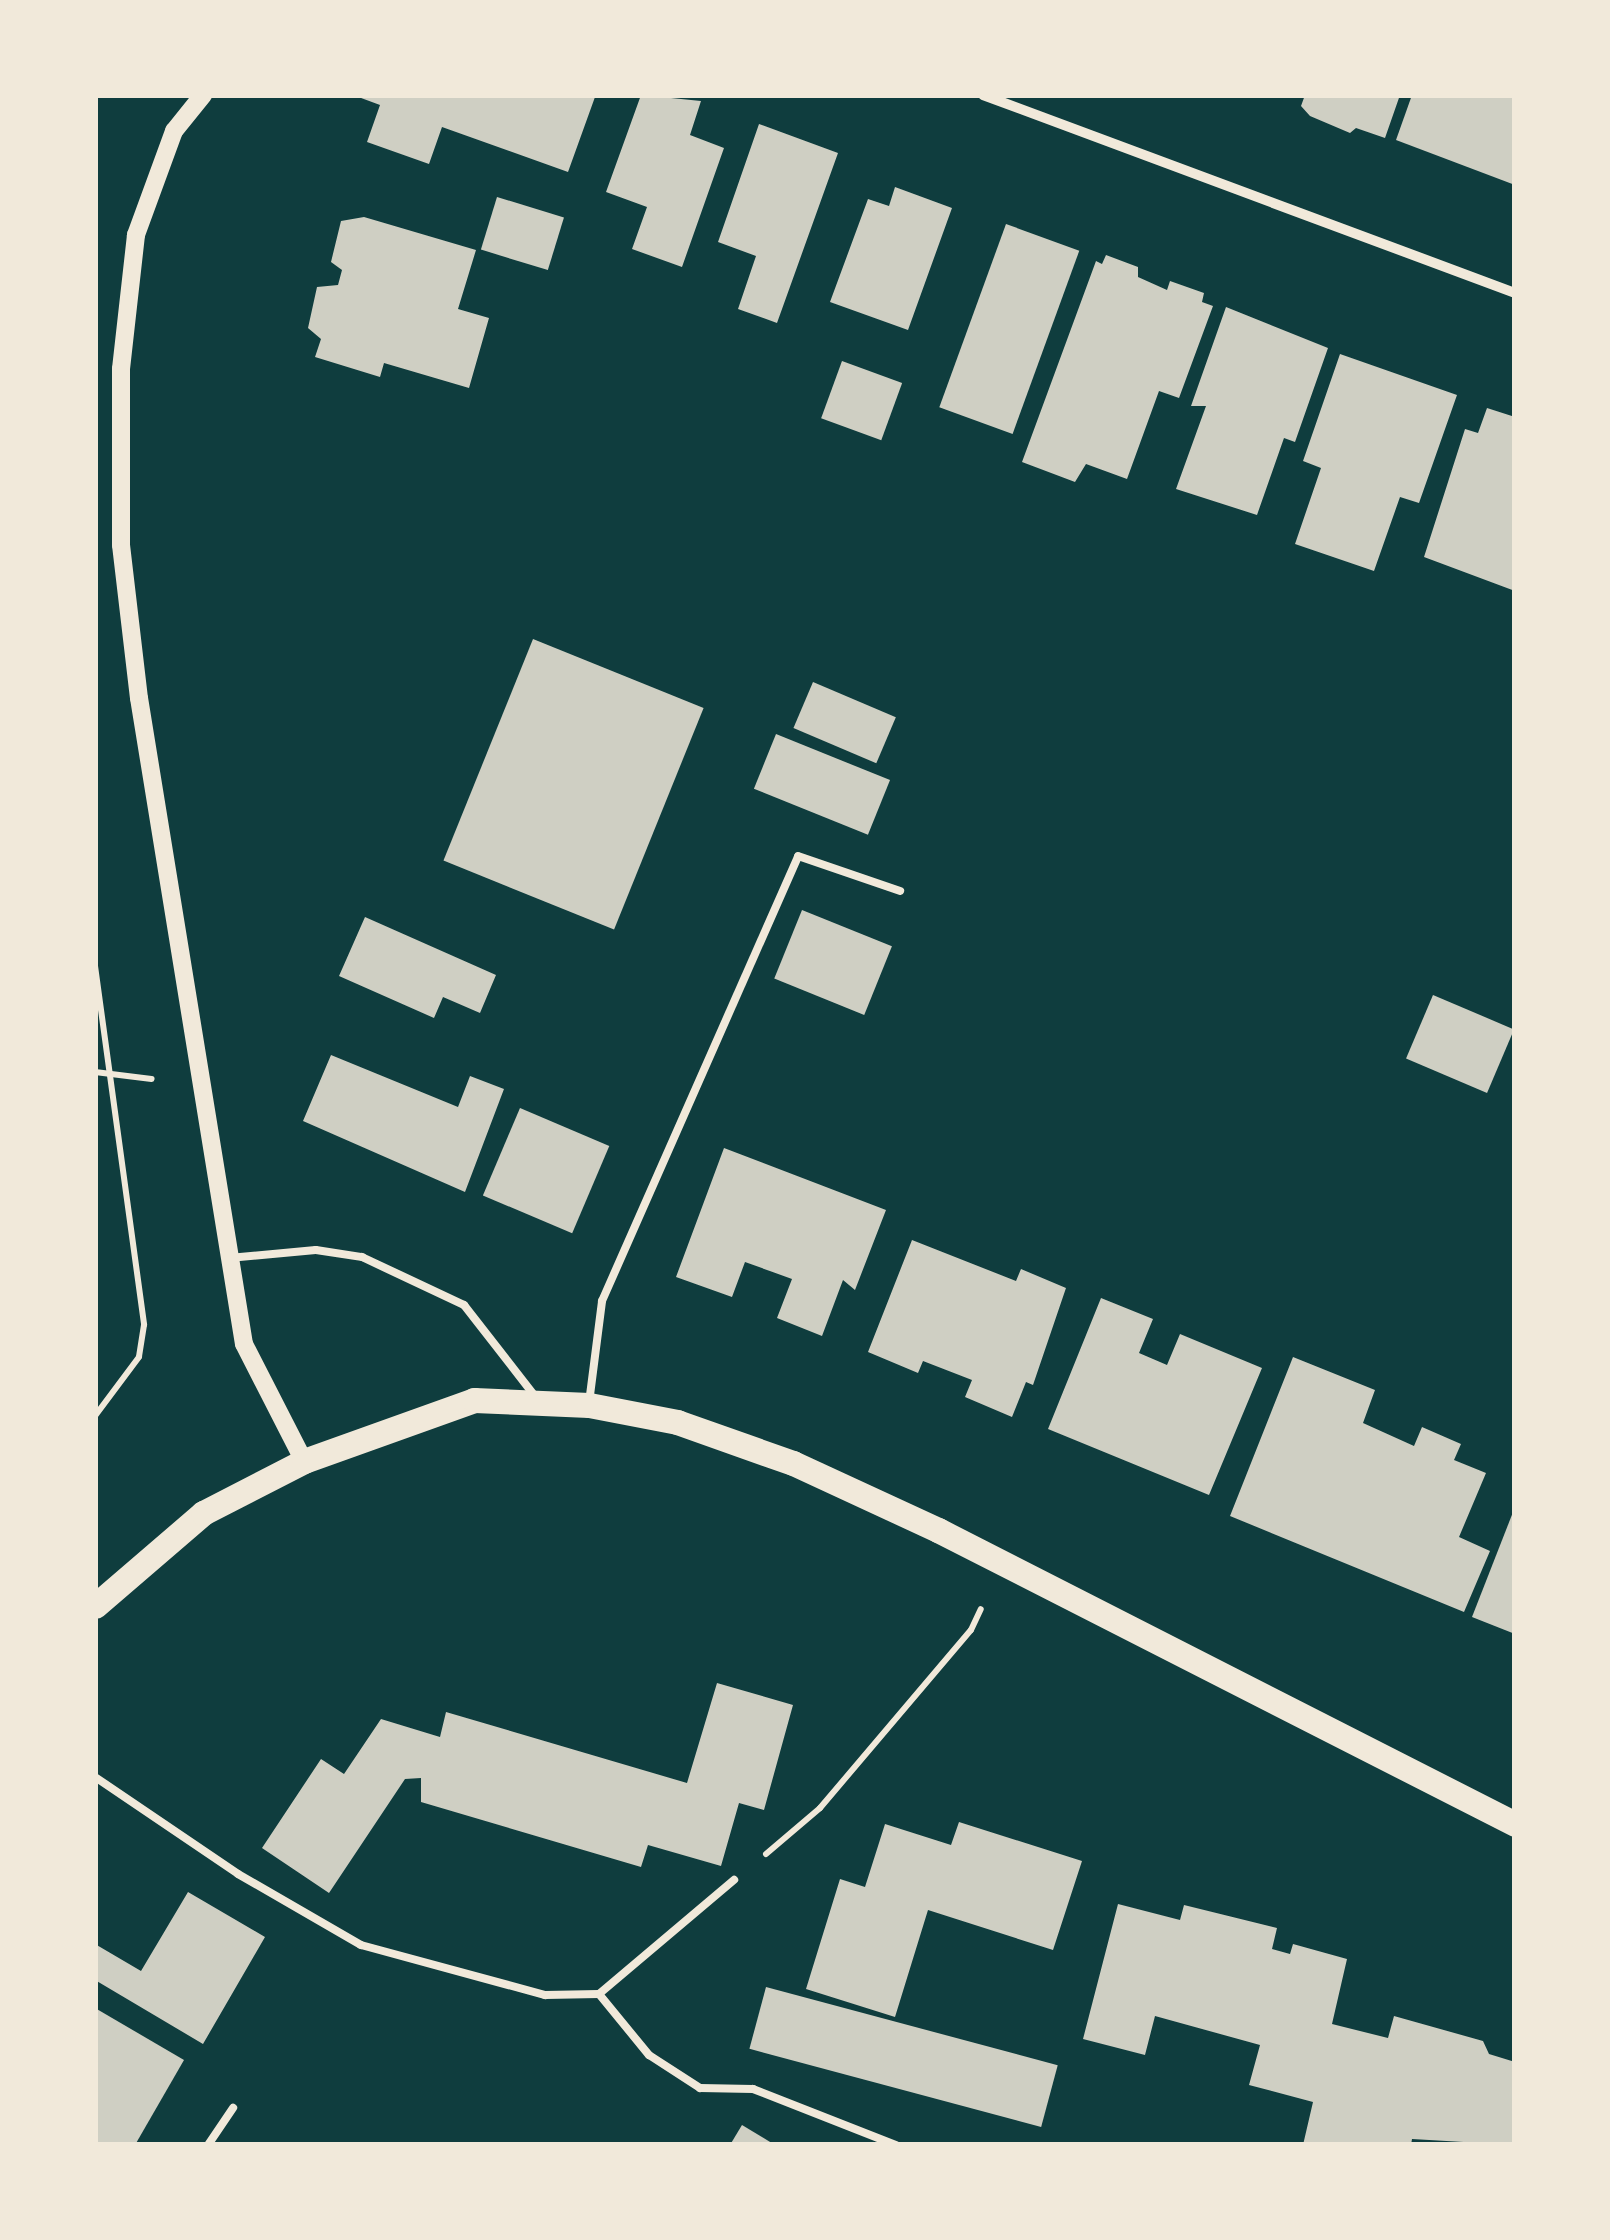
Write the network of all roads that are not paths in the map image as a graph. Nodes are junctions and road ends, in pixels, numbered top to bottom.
1 (203, 95) edge
2 (983, 95) edge
3 (1515, 294) edge
4 (900, 891) dead end
5 (229, 1258) junction
6 (538, 1400) junction
7 (589, 1405) junction
8 (304, 1460) junction
9 (95, 1606) edge
10 (95, 1777) edge
11 (1515, 1824) edge
12 (734, 1880) road end
13 (599, 1994) junction
14 (233, 2108) dead end
15 (208, 2145) edge
16 (896, 2145) edge

1 - 5 street
2 - 3 street
4 - 7 lane
5 - 6 lane
5 - 8 street
6 - 7 main road
6 - 8 main road
7 - 11 main road
8 - 9 main road
10 - 13 lane
12 - 13 lane
13 - 16 lane
14 - 15 lane

